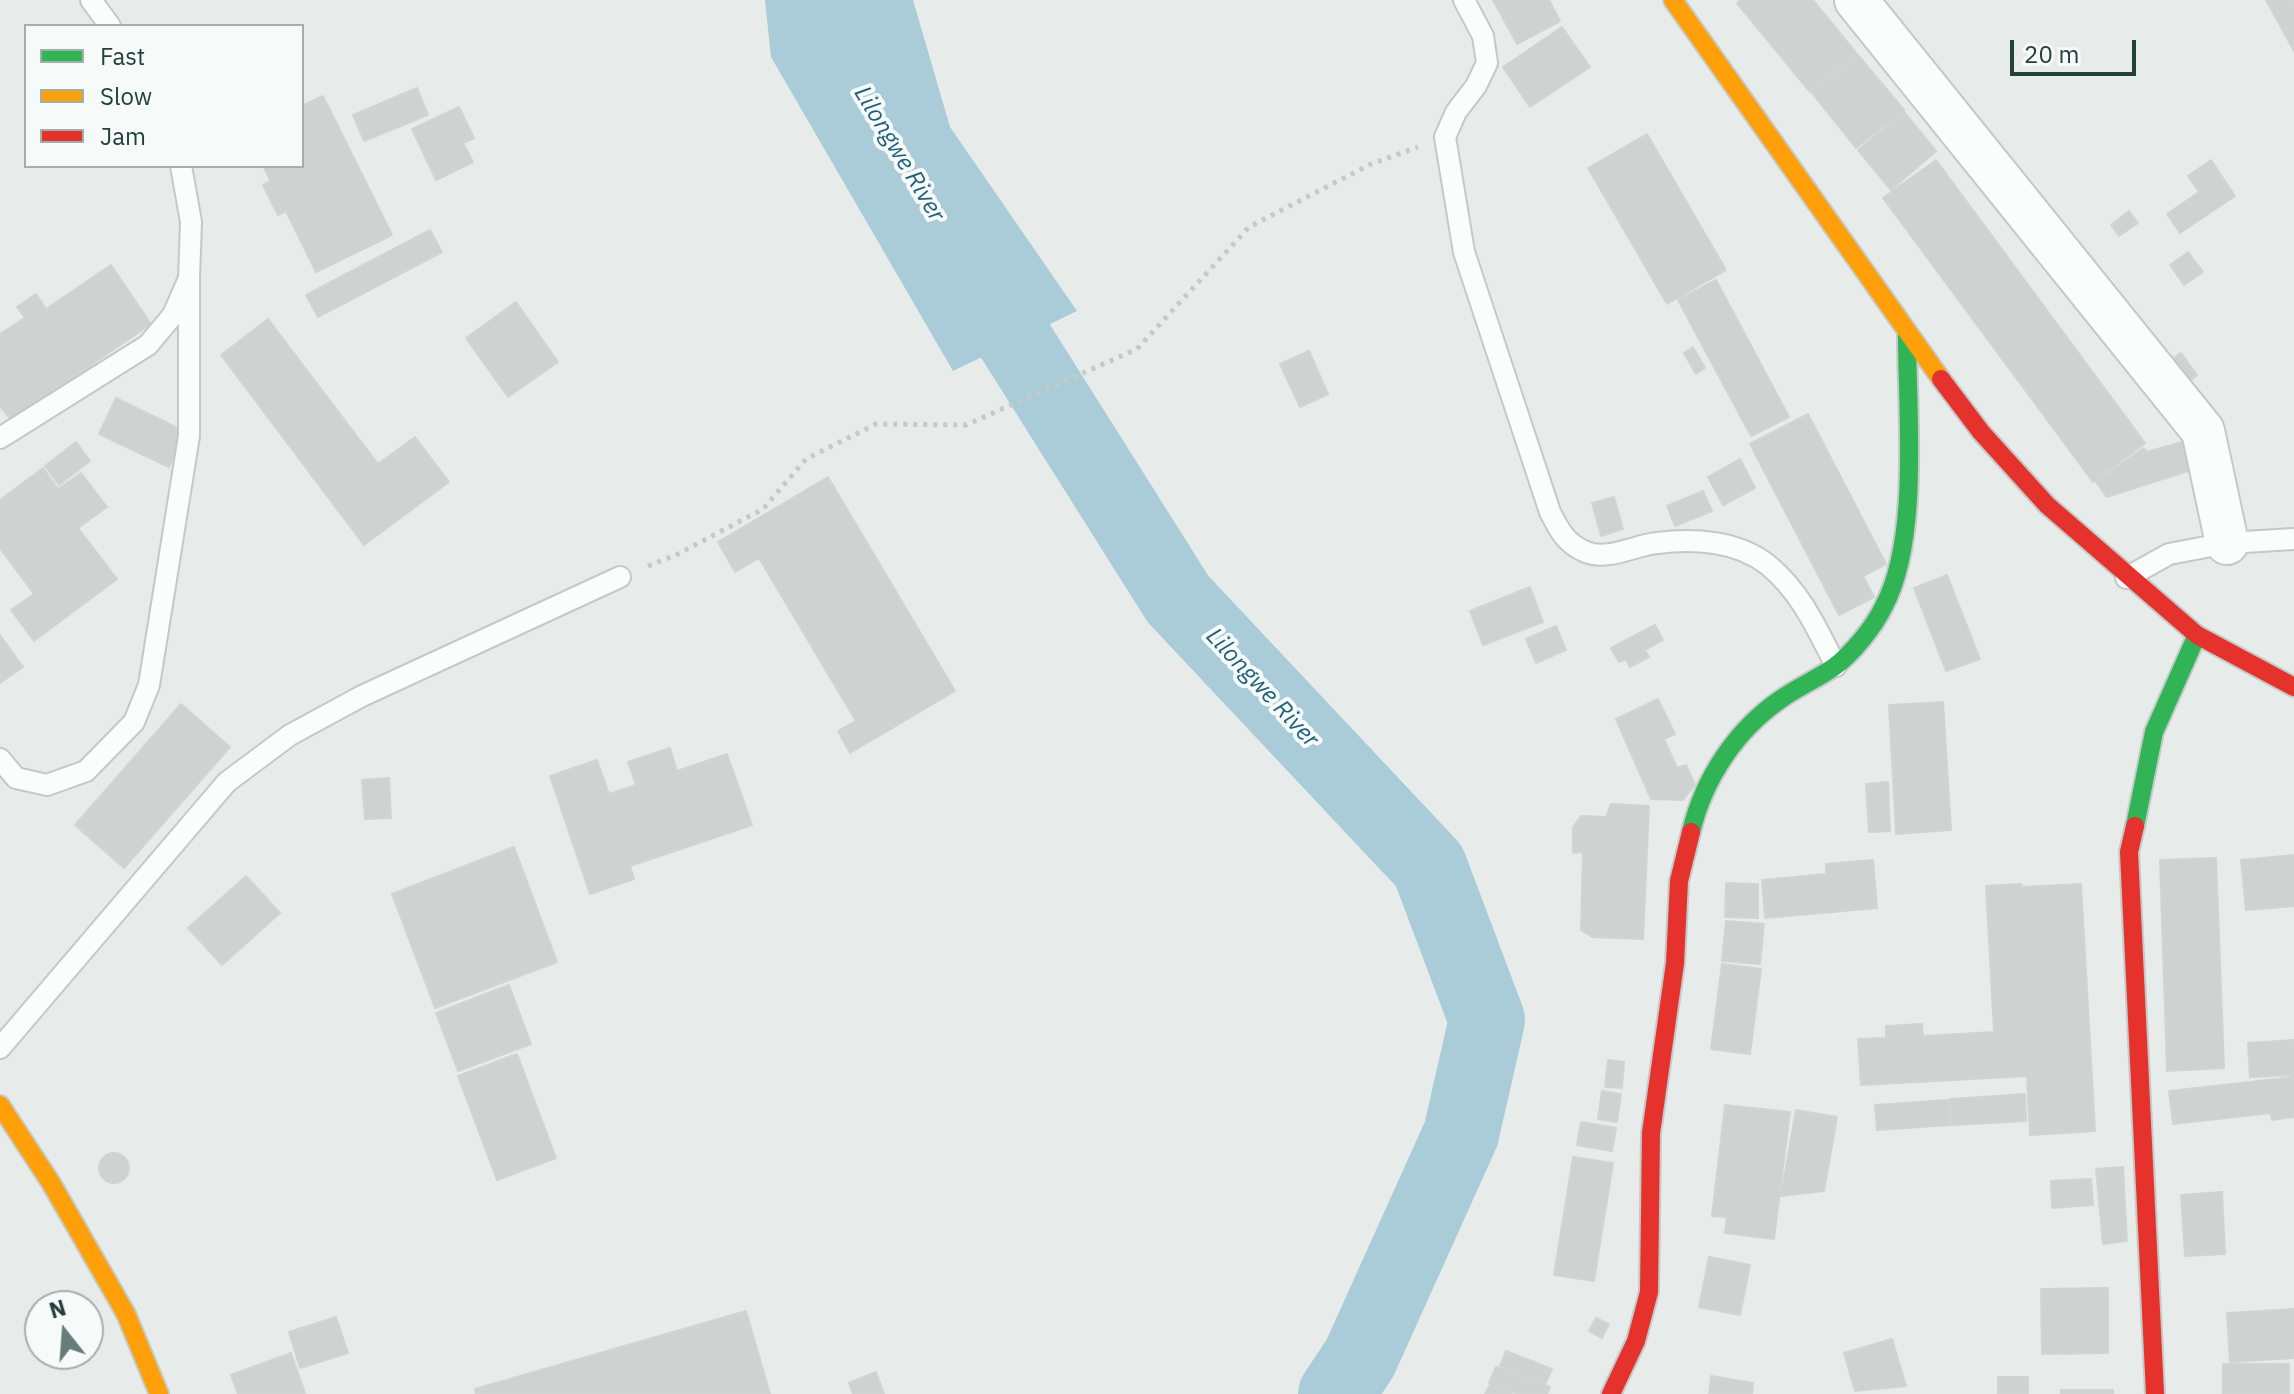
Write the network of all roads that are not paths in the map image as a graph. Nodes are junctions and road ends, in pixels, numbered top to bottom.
1 (91, 0) edge
2 (1464, 0) edge
3 (1673, 0) edge
4 (1856, 0) edge
5 (109, 24) edge
6 (181, 168) edge
7 (189, 278) junction
8 (1907, 335) junction
9 (0, 438) edge
10 (2294, 539) edge
11 (2227, 543) junction
12 (620, 577) road end
13 (2126, 578) junction
14 (2197, 635) junction
15 (1836, 666) junction
16 (2294, 687) edge
17 (0, 759) edge
18 (0, 1048) edge
19 (0, 1105) edge
20 (159, 1394) edge
21 (1611, 1394) edge
22 (2155, 1394) edge

1 - 5 lane
2 - 15 lane
3 - 8 street
4 - 11 street
6 - 7 lane
7 - 9 lane
7 - 17 lane
8 - 13 street
8 - 15 street
10 - 11 lane
11 - 13 lane
12 - 18 lane
13 - 14 street
14 - 16 street
14 - 22 street
15 - 21 street
19 - 20 street

